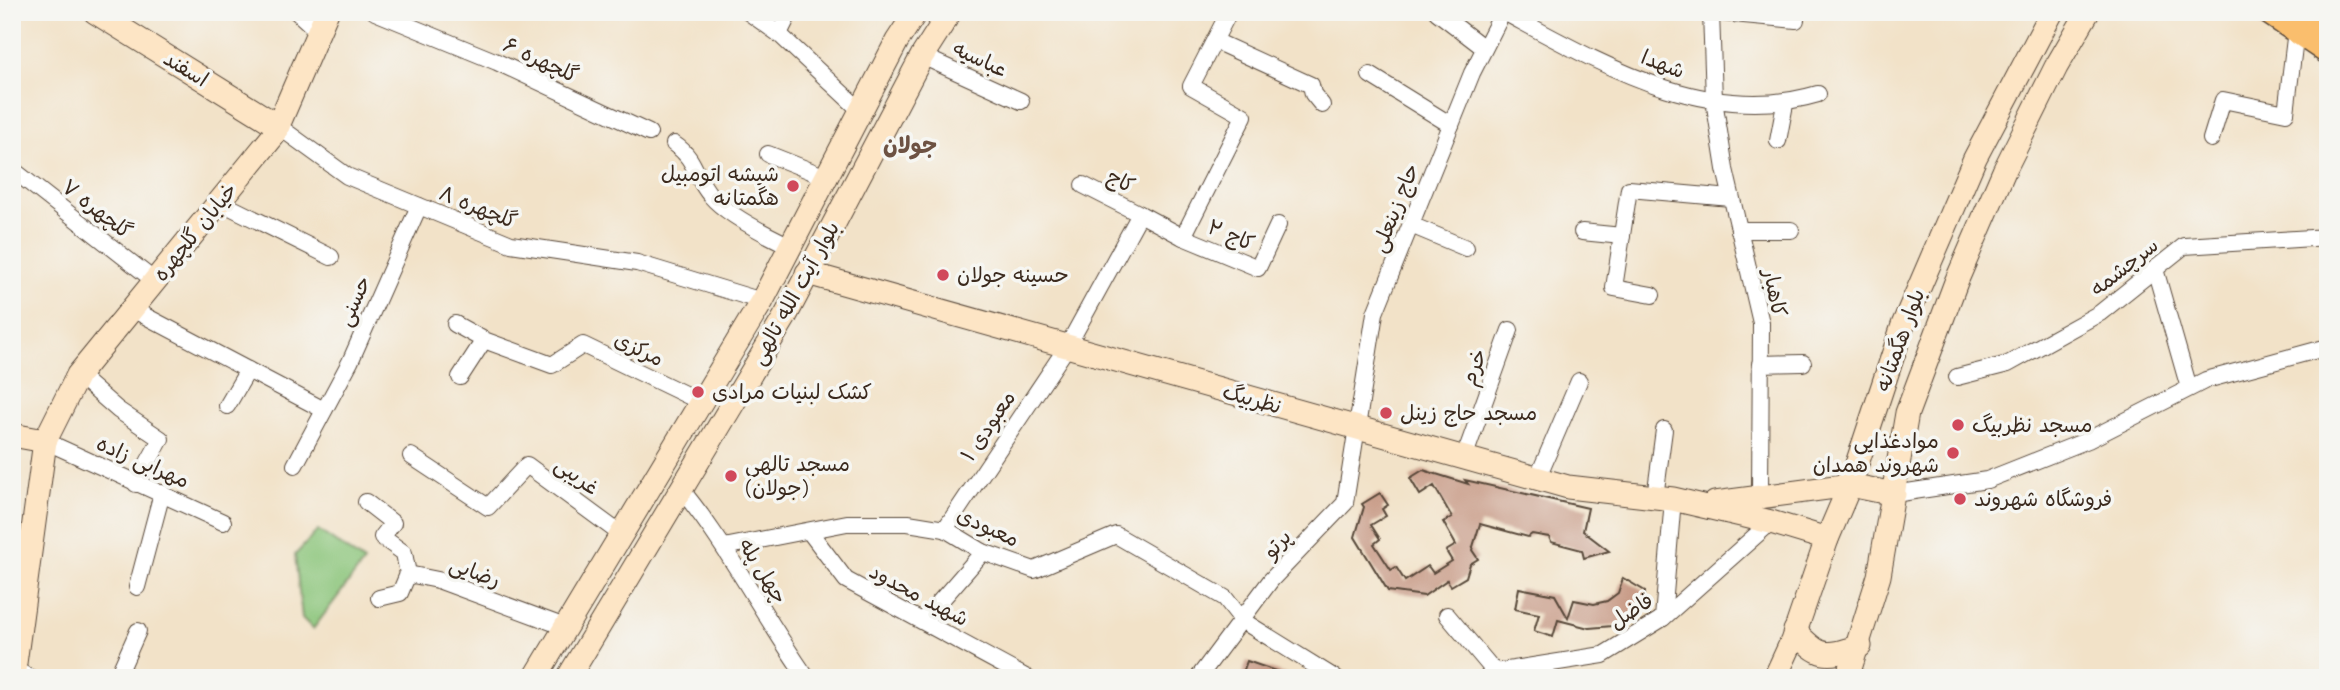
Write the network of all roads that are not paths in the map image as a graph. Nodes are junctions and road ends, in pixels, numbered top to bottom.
1 (95, 12) edge
2 (297, 12) edge
3 (375, 12) edge
4 (748, 12) edge
5 (790, 12) edge
6 (916, 12) edge
7 (950, 12) edge
8 (1229, 12) edge
9 (1437, 12) edge
10 (1504, 12) edge
11 (1712, 12) edge
12 (2052, 12) edge
13 (2088, 12) edge
14 (2270, 12) edge
15 (1796, 20) dead end
16 (2304, 21) edge
17 (323, 22) edge
18 (2328, 23) edge
19 (779, 34) junction
20 (897, 41) junction
21 (1215, 41) junction
22 (1484, 48) junction
23 (2328, 51) edge
24 (922, 56) junction
25 (1370, 75) dead end
26 (1818, 94) dead end
27 (1714, 100) junction
28 (1021, 101) dead end
29 (1785, 104) junction
30 (1322, 105) dead end
31 (861, 111) junction
32 (1451, 125) junction
33 (278, 126) junction
34 (649, 133) dead end
35 (2211, 139) dead end
36 (1778, 141) dead end
37 (674, 144) dead end
38 (768, 154) dead end
39 (1975, 158) junction
40 (12, 169) edge
41 (2004, 171) junction
42 (826, 177) junction
43 (1083, 185) dead end
44 (1731, 198) junction
45 (220, 202) junction
46 (419, 206) junction
47 (1140, 214) junction
48 (1278, 225) dead end
49 (1411, 225) junction
50 (1739, 230) junction
51 (1791, 230) dead end
52 (1582, 232) dead end
53 (1622, 236) junction
54 (1183, 237) junction
55 (2328, 237) edge
56 (790, 246) junction
57 (1466, 248) dead end
58 (331, 257) dead end
59 (2155, 269) junction
60 (807, 273) junction
61 (156, 282) junction
62 (1652, 295) dead end
63 (762, 301) junction
64 (132, 309) junction
65 (455, 324) dead end
66 (1510, 330) dead end
67 (484, 340) junction
68 (2328, 346) edge
69 (1067, 347) junction
70 (1803, 363) dead end
71 (1760, 364) junction
72 (248, 370) junction
73 (78, 375) junction
74 (460, 377) dead end
75 (1957, 377) dead end
76 (1579, 381) dead end
77 (2189, 388) junction
78 (701, 402) junction
79 (227, 407) dead end
80 (324, 410) junction
81 (1357, 429) junction
82 (1664, 430) dead end
83 (12, 435) edge
84 (45, 441) junction
85 (411, 456) dead end
86 (1464, 458) junction
87 (295, 465) dead end
88 (659, 474) junction
89 (1537, 479) junction
90 (136, 484) junction
91 (1850, 485) junction
92 (680, 488) junction
93 (162, 493) junction
94 (1894, 494) junction
95 (1760, 496) junction
96 (1664, 498) junction
97 (366, 502) dead end
98 (1702, 505) junction
99 (223, 522) dead end
100 (1771, 522) junction
101 (945, 529) junction
102 (808, 531) junction
103 (622, 535) junction
104 (1827, 539) junction
105 (724, 547) junction
106 (983, 552) junction
107 (408, 574) junction
108 (137, 587) dead end
109 (379, 598) dead end
110 (1447, 615) dead end
111 (1663, 618) junction
112 (923, 621) junction
113 (1243, 621) junction
114 (565, 627) junction
115 (138, 631) dead end
116 (1796, 631) junction
117 (1860, 646) junction
118 (13, 669) edge
119 (1005, 672) edge
120 (1490, 675) edge
121 (13, 678) edge
122 (31, 678) edge
123 (117, 678) edge
124 (535, 678) edge
125 (568, 678) edge
126 (807, 678) edge
127 (1027, 678) edge
128 (1198, 678) edge
129 (1335, 678) edge
130 (1775, 678) edge
131 (1847, 678) edge

1 - 33 main road, اسفند
2 - 17 street
3 - 34 street, گلچهره ۶
4 - 19 street
5 - 19 street
6 - 20 main road, بلوار آیت الله تالهی
7 - 24 main road, بلوار آیت الله تالهی
8 - 21 street
9 - 22 street
10 - 22 street, حاج زینعلی
10 - 27 street, شهدا
11 - 15 street
11 - 27 street, کاهبار
12 - 39 main road, بلوار هگمتانه
13 - 41 main road, بلوار هگمتانه
14 - 16 main road
16 - 18 main road
16 - 23 main road
16 - 35 street
17 - 33 main road, خیابان گلچهره
19 - 31 street
20 - 24 main road
20 - 31 main road, بلوار آیت الله تالهی
21 - 30 street
21 - 54 street
22 - 32 street, حاج زینعلی
24 - 28 street, عباسیه
24 - 60 main road, بلوار آیت الله تالهی
25 - 32 street
26 - 29 street, شهدا
27 - 29 street, شهدا
27 - 44 street, کاهبار
29 - 36 street
31 - 42 main road, بلوار آیت الله تالهی
32 - 49 street, حاج زینعلی
33 - 45 main road, خیابان گلچهره
33 - 46 street, گلچهره ۸
37 - 56 street
38 - 42 street
39 - 41 main road
39 - 91 main road, بلوار هگمتانه
40 - 61 street, گلچهره ۷
41 - 94 main road, بلوار هگمتانه
42 - 56 main road, بلوار آیت الله تالهی
43 - 47 street, کاج
44 - 50 street, کاهبار
44 - 53 street
45 - 58 street
45 - 61 main road, خیابان گلچهره
46 - 63 street, گلچهره ۸
46 - 80 street, حسنی
47 - 54 street, کاج
47 - 69 street, معبودی ۱
48 - 54 street, کاج ۲
49 - 57 street
49 - 81 street, حاج زینعلی
50 - 51 street
50 - 71 street, کاهبار
52 - 53 street
53 - 62 street
55 - 59 street, سرچشمه
56 - 63 main road, بلوار آیت الله تالهی
59 - 75 street, سرچشمه
59 - 77 street
60 - 69 main road, نظربیگ
60 - 92 main road, بلوار آیت الله تالهی
61 - 64 main road, خیابان گلچهره
63 - 78 main road, بلوار آیت الله تالهی
64 - 72 street
64 - 73 main road, خیابان گلچهره
65 - 67 street
66 - 86 street, خرم
67 - 74 street
67 - 78 street, مرکزی
68 - 77 street
69 - 81 main road, نظربیگ
69 - 101 street, معبودی ۱
70 - 71 street
71 - 95 street, کاهبار
72 - 79 street
72 - 80 street
73 - 84 main road, خیابان گلچهره
73 - 90 street
76 - 89 street
77 - 94 street
78 - 88 main road, بلوار آیت الله تالهی
80 - 87 street, حسنی
81 - 86 main road, نظربیگ
81 - 113 street, پرتو
82 - 96 street
83 - 84 main road
84 - 90 street, مهرابی زاده
84 - 118 main road, خیابان گلچهره
85 - 103 street, غریبی
86 - 89 main road, نظربیگ
88 - 92 main road
88 - 103 main road, بلوار آیت الله تالهی
89 - 96 main road, نظربیگ
90 - 93 street, مهرابی زاده
91 - 94 main road, نظربیگ
91 - 95 main road, نظربیگ
91 - 104 main road, بلوار هگمتانه
92 - 105 street, چهل پله
92 - 125 main road, بلوار آیت الله تالهی
93 - 99 street, مهرابی زاده
93 - 108 street
94 - 117 main road, بلوار هگمتانه
95 - 98 main road, نظربیگ
96 - 98 main road, نظربیگ
96 - 111 street
97 - 107 street
98 - 100 main road, نظربیگ
100 - 104 main road, نظربیگ
100 - 111 street, فاضل
101 - 102 street, معبودی
101 - 106 street, معبودی
102 - 105 street, معبودی
102 - 112 street, شهید محدود
103 - 114 main road, بلوار آیت الله تالهی
104 - 116 main road, بلوار هگمتانه
105 - 126 street, چهل پله
106 - 112 street
106 - 113 street, معبودی
107 - 109 street
107 - 114 street, رضایی
110 - 120 street
111 - 120 street, فاضل
112 - 119 street, شهید محدود
113 - 128 street, پرتو
113 - 129 street
114 - 124 main road, بلوار آیت الله تالهی
115 - 123 street
116 - 117 main road
116 - 130 main road, بلوار هگمتانه
117 - 131 main road, بلوار هگمتانه
118 - 121 main road, خیابان گلچهره
118 - 122 street
119 - 127 street, شهید محدود

